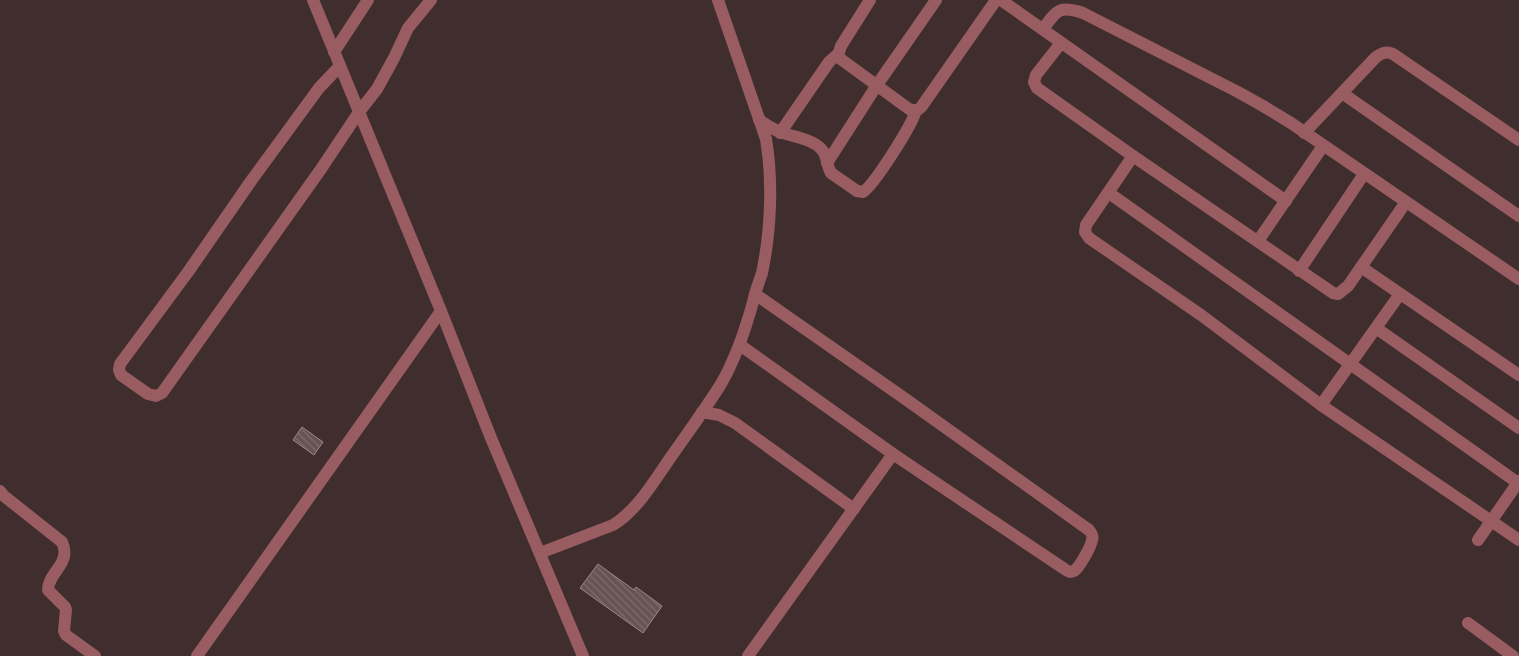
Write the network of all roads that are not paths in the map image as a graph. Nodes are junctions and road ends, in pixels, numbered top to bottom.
1 (313, 0) edge
2 (368, 0) edge
3 (431, 0) edge
4 (718, 0) edge
5 (870, 0) edge
6 (936, 0) edge
7 (996, 0) edge
8 (1001, 0) edge
9 (1043, 30) junction
10 (1061, 43) junction
11 (334, 52) junction
12 (838, 54) junction
13 (340, 66) junction
14 (877, 85) junction
15 (1342, 93) junction
16 (916, 110) junction
17 (359, 112) junction
18 (760, 120) junction
19 (780, 132) junction
20 (1304, 133) junction
21 (1519, 140) edge
22 (1324, 146) junction
23 (1133, 156) junction
24 (827, 163) junction
25 (1364, 174) junction
26 (1108, 194) junction
27 (1286, 201) junction
28 (1406, 202) junction
29 (1519, 216) edge
30 (1258, 241) junction
31 (1361, 267) junction
32 (1299, 271) junction
33 (1519, 280) edge
34 (755, 294) junction
35 (1400, 294) junction
36 (441, 311) junction
37 (1376, 328) junction
38 (740, 345) junction
39 (1350, 365) junction
40 (1519, 375) edge
41 (1321, 405) junction
42 (702, 412) junction
43 (1519, 428) edge
44 (892, 454) junction
45 (1518, 482) edge
46 (0, 491) edge
47 (854, 509) junction
48 (1491, 521) junction
49 (1478, 540) dead end
50 (1519, 540) edge
51 (540, 553) junction
52 (1468, 623) dead end
53 (95, 656) edge
54 (197, 656) edge
55 (582, 656) edge
56 (748, 656) edge
57 (1513, 656) edge

1 - 11 street
2 - 11 street
3 - 17 street
4 - 18 street
5 - 12 street
6 - 14 street
7 - 16 street
8 - 9 street
9 - 10 street
9 - 20 street
10 - 23 street
10 - 27 street
11 - 13 street
12 - 14 street
12 - 19 street
13 - 17 street
13 - 17 street
14 - 16 street
14 - 24 street
15 - 20 street
15 - 21 street
15 - 29 street
16 - 24 street
17 - 36 street
18 - 19 street
18 - 34 street
19 - 24 street
20 - 22 street
22 - 25 street
22 - 27 street
23 - 26 street
23 - 30 street
25 - 28 street
25 - 32 street
26 - 39 street
26 - 41 street
27 - 30 street
28 - 31 street
28 - 33 street
30 - 32 street
31 - 32 street
31 - 35 street
34 - 38 street
34 - 44 street
35 - 37 street
35 - 40 street
36 - 51 street
36 - 54 street
37 - 39 street
37 - 43 street
38 - 42 street
38 - 44 street
39 - 41 street
39 - 45 street
41 - 48 street
42 - 47 street
42 - 51 street
44 - 47 street
45 - 48 street
46 - 53 street
47 - 56 street
48 - 49 street
48 - 50 street
51 - 55 street
52 - 57 street

